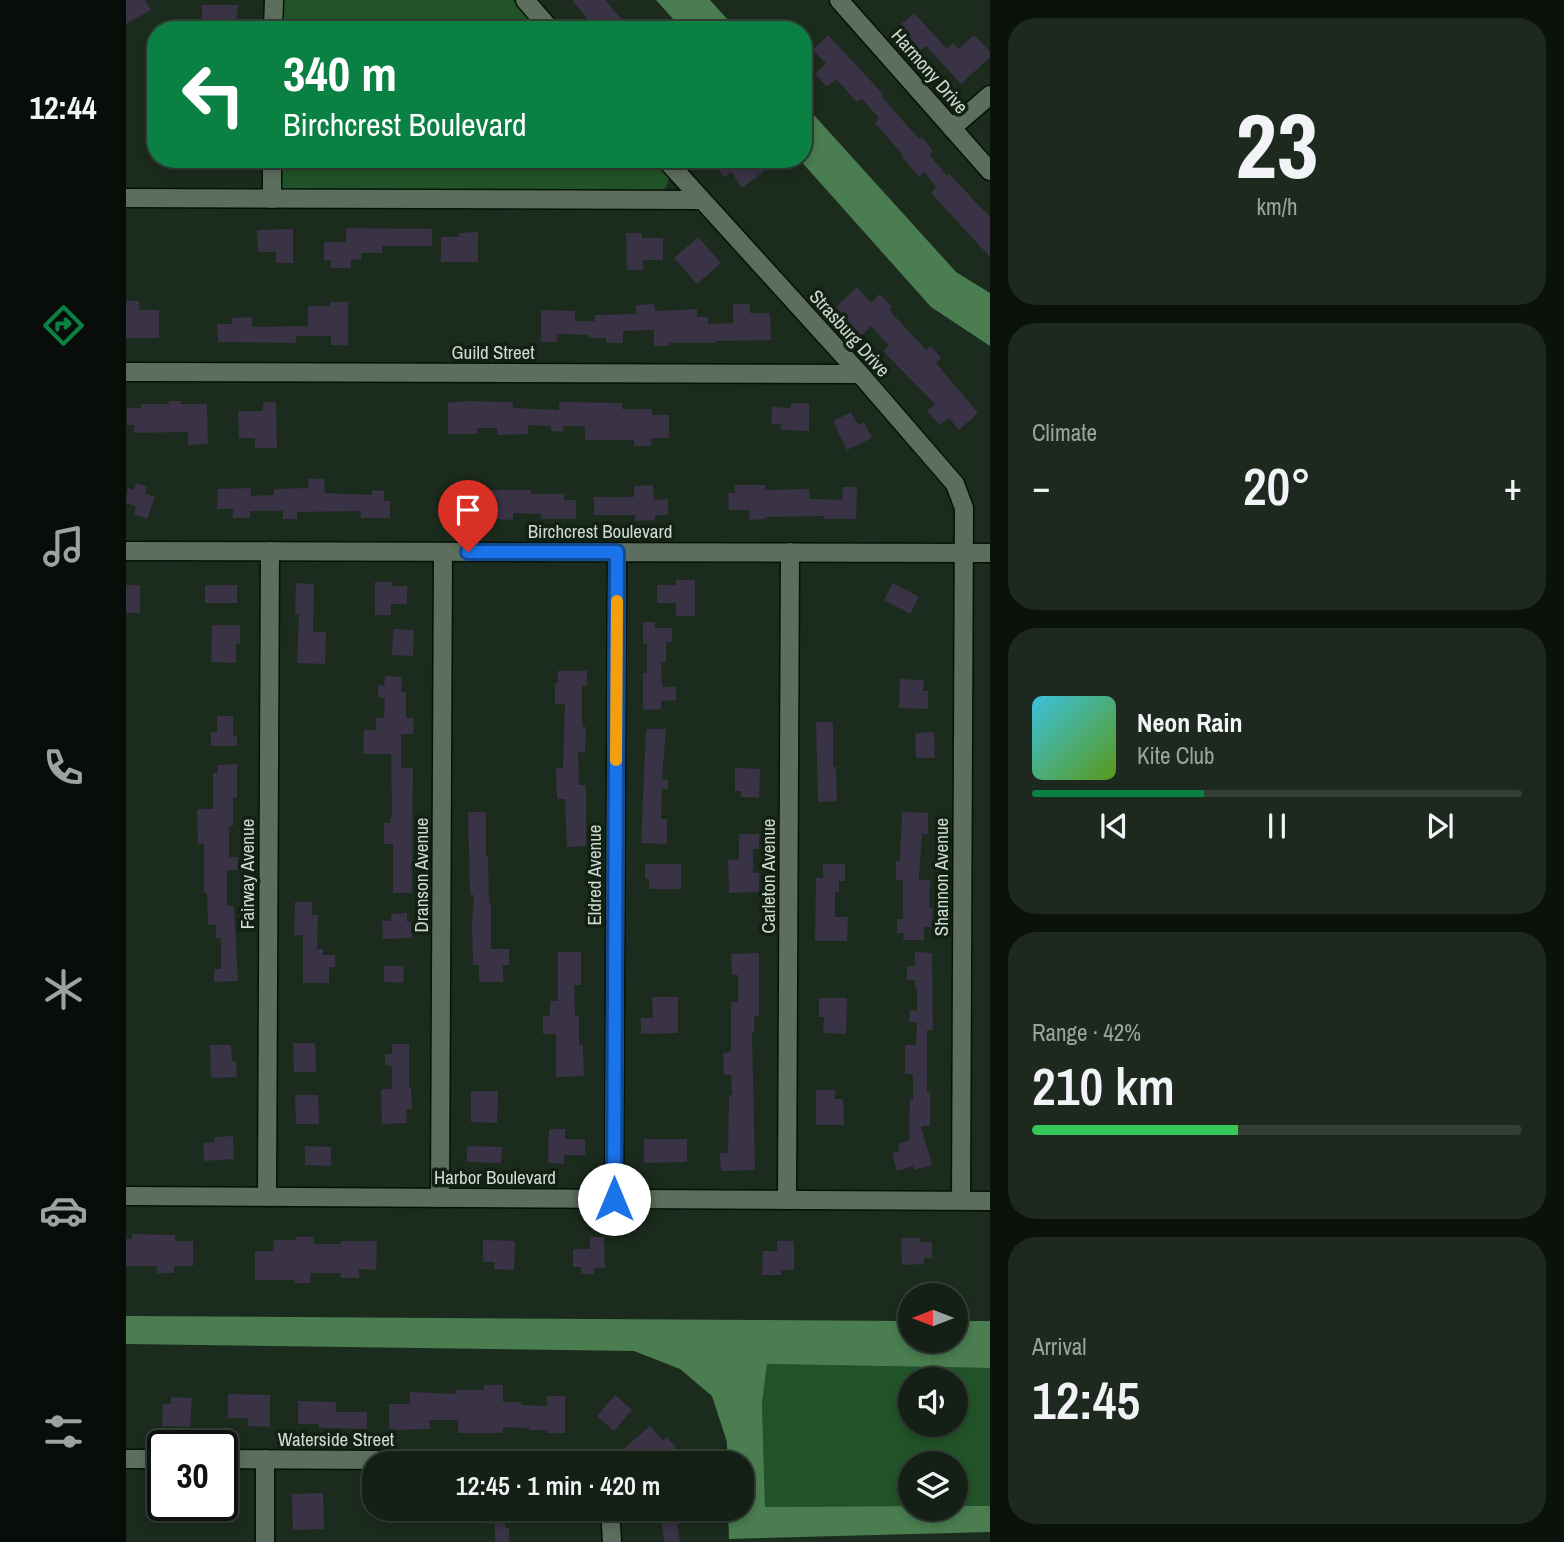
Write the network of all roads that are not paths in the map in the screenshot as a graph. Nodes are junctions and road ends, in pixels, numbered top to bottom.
1 (274, 0) edge
2 (525, 0) edge
3 (839, 0) edge
4 (273, 21) edge
5 (543, 21) edge
6 (990, 95) edge
7 (952, 128) junction
8 (272, 168) edge
9 (673, 168) edge
10 (990, 171) edge
11 (126, 198) edge
12 (272, 199) junction
13 (701, 200) junction
14 (126, 372) edge
15 (860, 374) junction
16 (126, 551) edge
17 (270, 551) junction
18 (443, 552) junction
19 (617, 552) junction
20 (790, 552) junction
21 (964, 553) junction
22 (990, 553) edge
23 (126, 1196) edge
24 (267, 1197) junction
25 (440, 1198) junction
26 (614, 1199) junction
27 (787, 1200) junction
28 (961, 1200) junction
29 (990, 1201) edge
30 (126, 1459) edge
31 (147, 1459) edge
32 (238, 1459) edge
33 (265, 1459) junction
34 (362, 1460) edge
35 (611, 1521) edge
36 (265, 1542) edge
37 (612, 1542) edge

1 - 4 street
2 - 5 street
3 - 7 street, Harmony Drive
6 - 7 street
7 - 10 street, Harmony Drive
8 - 12 street
9 - 13 street, Strasburg Drive
11 - 12 street
12 - 13 street
13 - 15 street, Strasburg Drive
14 - 15 street, Guild Street
15 - 21 street, Strasburg Drive
16 - 17 street, Birchcrest Boulevard
17 - 18 street, Birchcrest Boulevard
17 - 24 street, Fairway Avenue
18 - 19 street, Birchcrest Boulevard
18 - 25 street, Dranson Avenue
19 - 20 street, Birchcrest Boulevard
19 - 26 street, Eldred Avenue
20 - 21 street, Birchcrest Boulevard
20 - 27 street, Carleton Avenue
21 - 22 street, Birchcrest Boulevard
21 - 28 street, Shannon Avenue
23 - 24 street, Harbor Boulevard
24 - 25 street, Harbor Boulevard
25 - 26 street, Harbor Boulevard
26 - 27 street, Harbor Boulevard
27 - 28 street, Harbor Boulevard
28 - 29 street, Harbor Boulevard
30 - 31 street
32 - 33 street, Waterside Street
33 - 34 street, Waterside Street
33 - 36 street
35 - 37 street

